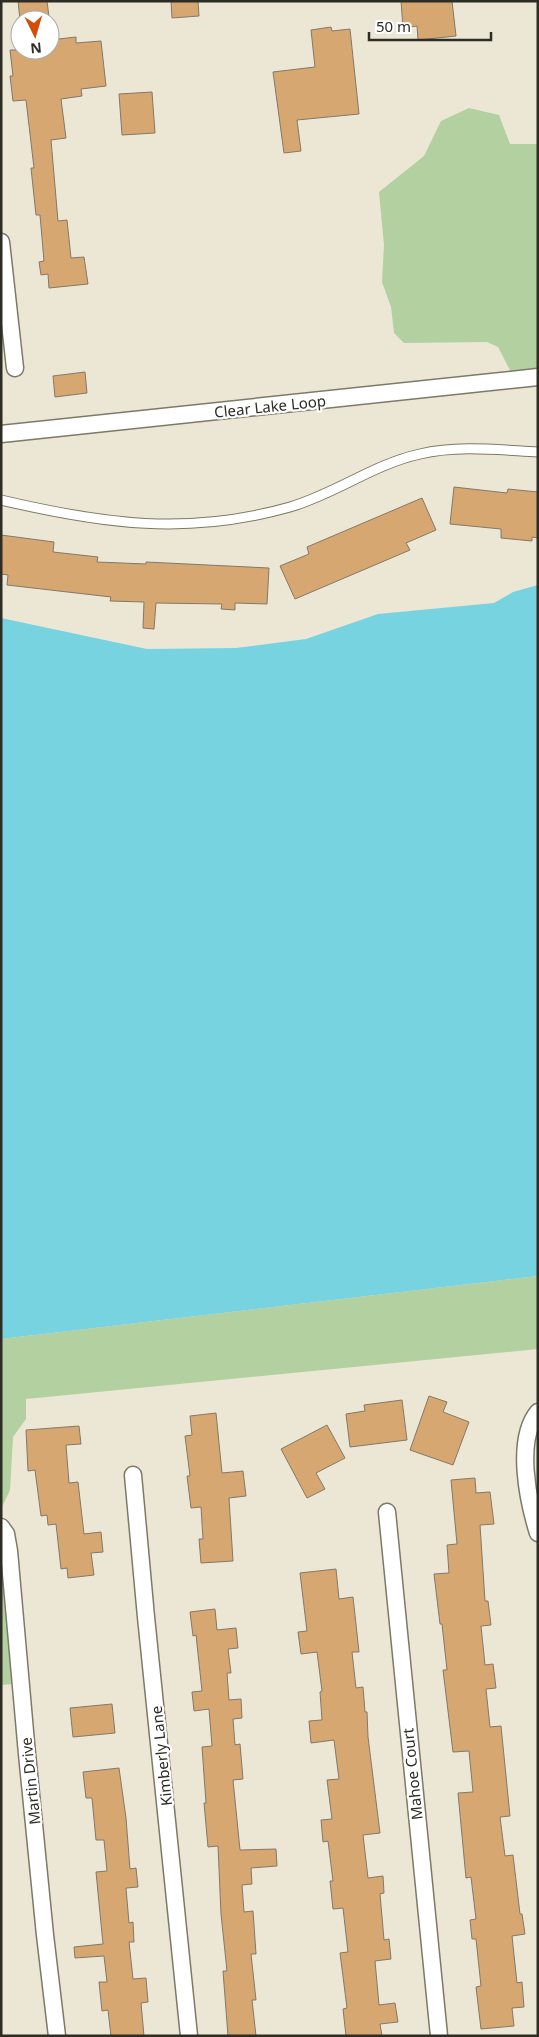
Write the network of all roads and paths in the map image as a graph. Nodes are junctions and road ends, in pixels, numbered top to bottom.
1 (1, 242) edge
2 (15, 368) dead end
3 (538, 377) edge
4 (1, 434) edge
5 (538, 452) edge
6 (1, 500) edge
7 (538, 1412) edge
8 (133, 1475) dead end
9 (387, 1512) dead end
10 (1, 1527) edge
11 (538, 1533) edge
12 (57, 2036) edge
13 (189, 2036) edge
14 (439, 2036) edge

1 - 2 street
3 - 4 street, Clear Lake Loop
5 - 6 lane
7 - 11 street
8 - 13 street, Kimberly Lane
9 - 14 street, Mahoe Court
10 - 12 street, Martin Drive

